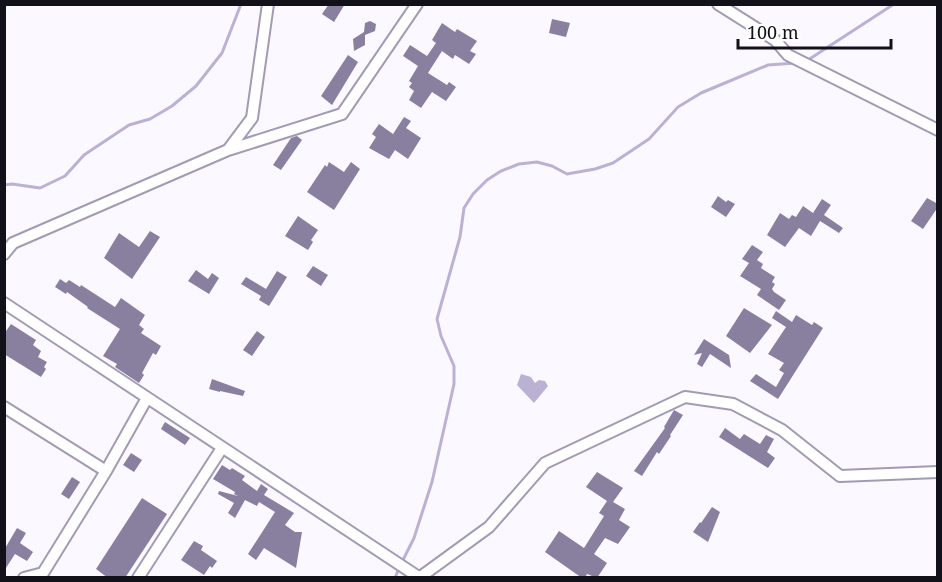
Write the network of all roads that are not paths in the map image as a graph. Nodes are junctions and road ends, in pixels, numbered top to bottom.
1 (268, 4) edge
2 (417, 4) edge
3 (718, 4) edge
4 (938, 130) edge
5 (228, 150) junction
6 (4, 254) edge
7 (4, 303) edge
8 (147, 398) junction
9 (4, 407) edge
10 (222, 448) junction
11 (106, 471) junction
12 (938, 472) edge
13 (420, 577) edge
14 (24, 578) edge
15 (138, 578) edge

1 - 5 street
2 - 5 street
3 - 4 street
5 - 6 street
7 - 8 street
8 - 10 street
8 - 11 street
9 - 11 street
10 - 13 street
10 - 15 street
11 - 14 street
12 - 13 street

